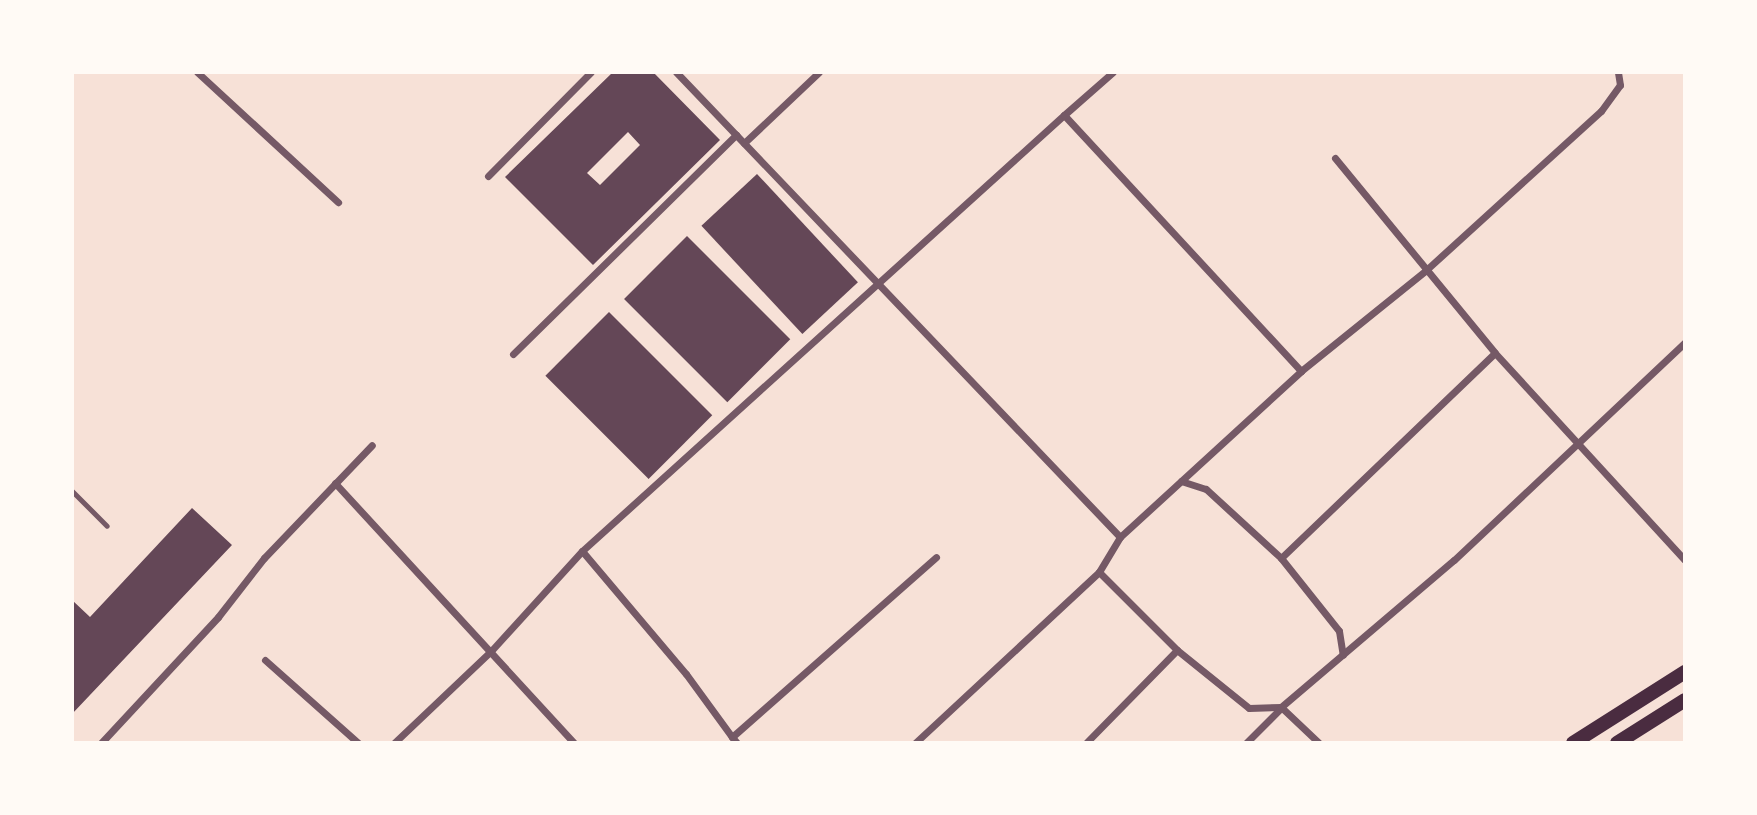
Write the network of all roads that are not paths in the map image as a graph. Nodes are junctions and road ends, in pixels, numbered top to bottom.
1 (197, 72) edge
2 (591, 72) edge
3 (676, 72) edge
4 (819, 72) edge
5 (1113, 72) edge
6 (1618, 72) edge
7 (1064, 115) junction
8 (736, 135) junction
9 (744, 143) junction
10 (1335, 158) dead end
11 (488, 176) dead end
12 (338, 202) dead end
13 (1425, 271) junction
14 (878, 283) junction
15 (1685, 342) edge
16 (1495, 353) junction
17 (513, 354) dead end
18 (1301, 372) junction
19 (1576, 440) junction
20 (372, 445) dead end
21 (1181, 481) junction
22 (335, 483) junction
23 (72, 491) edge
24 (107, 526) dead end
25 (1119, 537) junction
26 (582, 551) junction
27 (936, 557) dead end
28 (1281, 558) junction
29 (1685, 560) edge
30 (1099, 572) junction
31 (1177, 650) junction
32 (491, 651) junction
33 (1343, 655) junction
34 (265, 660) dead end
35 (1685, 672) edge
36 (1685, 700) edge
37 (1281, 708) junction
38 (734, 740) edge
39 (102, 743) edge
40 (358, 743) edge
41 (394, 743) edge
42 (574, 743) edge
43 (915, 743) edge
44 (1086, 743) edge
45 (1246, 743) edge
46 (1319, 743) edge
47 (1573, 743) edge
48 (1618, 743) edge

1 - 12 street
2 - 11 street
3 - 8 street
4 - 9 street
5 - 7 street
6 - 13 street
7 - 14 street
7 - 18 street
8 - 9 street
8 - 17 street
9 - 14 street
10 - 13 street
13 - 16 street
13 - 18 street
14 - 25 street
14 - 26 street
15 - 19 street
16 - 19 street
16 - 28 street
18 - 21 street
19 - 29 street
19 - 33 street
20 - 22 street
21 - 25 street
21 - 28 street
22 - 32 street
22 - 39 street
23 - 24 lane
25 - 30 street
26 - 32 street
26 - 38 street
27 - 38 street
28 - 33 street
30 - 31 street
30 - 43 street
31 - 37 street
31 - 44 street
32 - 41 street
32 - 42 street
33 - 37 street
34 - 40 street
35 - 47 main road
36 - 48 main road
37 - 45 street
37 - 46 street

